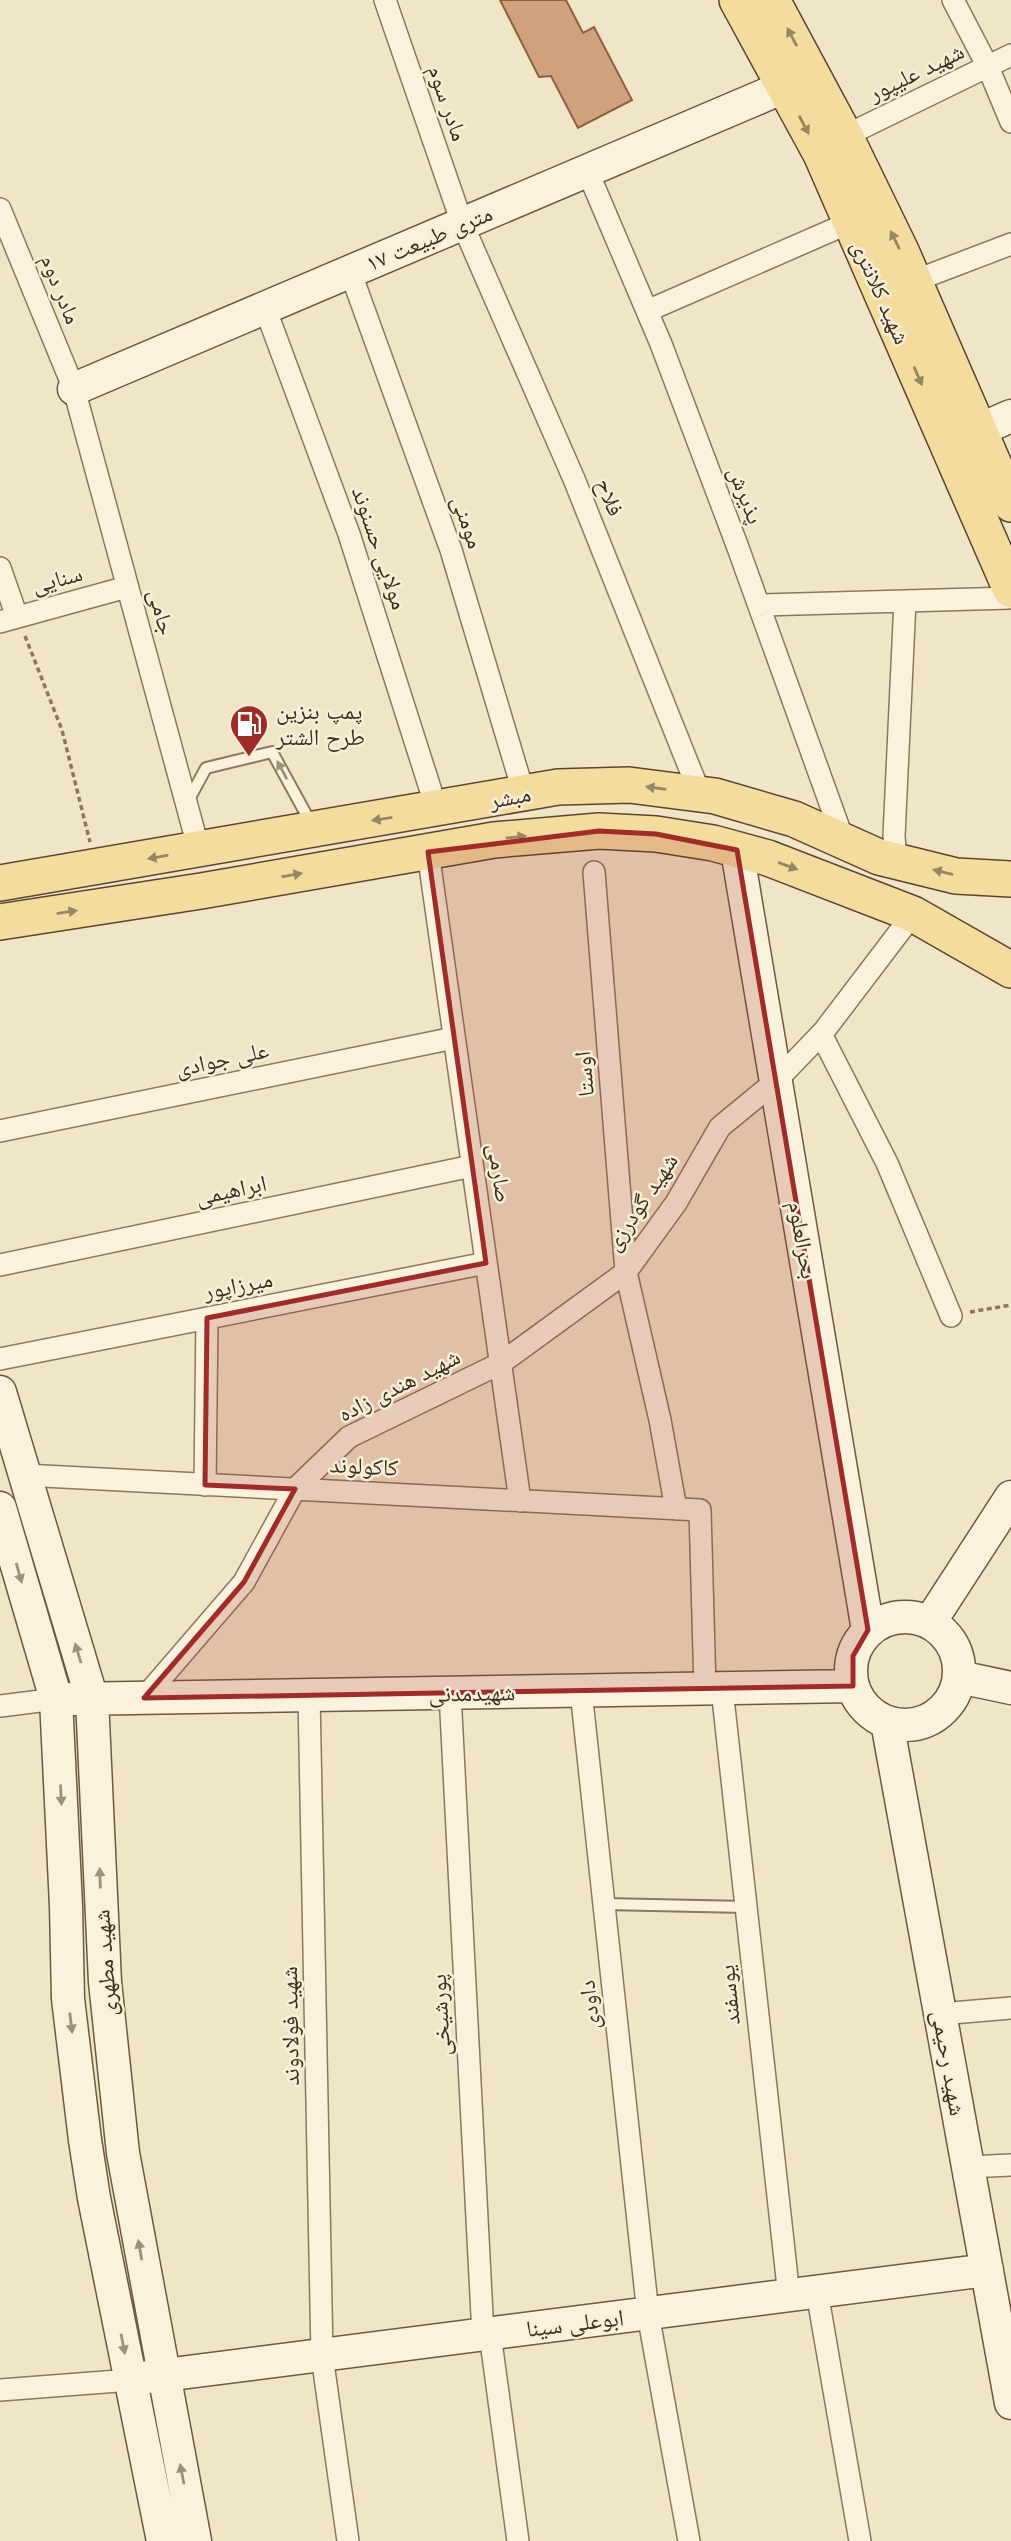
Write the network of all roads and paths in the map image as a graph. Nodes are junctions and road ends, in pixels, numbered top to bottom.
1 (384, 0) edge
2 (737, 0) edge
3 (772, 0) edge
4 (953, 0) edge
5 (1011, 55) edge
6 (988, 66) junction
7 (784, 87) junction
8 (1011, 122) edge
9 (845, 136) junction
10 (587, 170) junction
11 (0, 209) edge
12 (851, 222) junction
13 (463, 223) junction
14 (1011, 244) edge
15 (350, 271) junction
16 (914, 281) junction
17 (265, 308) junction
18 (646, 311) junction
19 (74, 389) junction
20 (1011, 416) edge
21 (979, 430) junction
22 (1011, 504) edge
23 (0, 568) edge
24 (127, 587) junction
25 (1011, 590) edge
26 (1011, 598) edge
27 (905, 601) junction
28 (758, 605) junction
29 (9, 619) edge
30 (524, 794) junction
31 (700, 794) junction
32 (187, 804) junction
33 (437, 810) junction
34 (314, 830) junction
35 (844, 842) junction
36 (199, 850) junction
37 (737, 850) junction
38 (428, 852) junction
39 (896, 861) junction
40 (96, 867) junction
41 (594, 872) dead end
42 (1011, 879) edge
43 (0, 883) edge
44 (914, 914) junction
45 (0, 922) edge
46 (1011, 970) edge
47 (821, 1034) junction
48 (454, 1038) junction
49 (776, 1081) junction
50 (0, 1131) edge
51 (472, 1166) junction
52 (486, 1263) junction
53 (0, 1265) edge
54 (626, 1272) junction
55 (1011, 1305) edge
56 (951, 1315) joint
57 (207, 1318) junction
58 (0, 1359) edge
59 (501, 1363) junction
60 (0, 1392) edge
61 (24, 1475) junction
62 (205, 1485) junction
63 (295, 1489) junction
64 (520, 1501) junction
65 (1009, 1503) edge
66 (0, 1508) edge
67 (676, 1509) junction
68 (700, 1510) joint
69 (930, 1622) junction
70 (868, 1630) junction
71 (959, 1677) junction
72 (853, 1686) junction
73 (1011, 1688) edge
74 (714, 1689) junction
75 (581, 1691) junction
76 (450, 1693) junction
77 (309, 1695) junction
78 (144, 1698) junction
79 (56, 1699) junction
80 (92, 1699) junction
81 (0, 1706) edge
82 (887, 1722) junction
83 (604, 1904) junction
84 (746, 1907) junction
85 (1011, 2008) edge
86 (940, 2014) junction
87 (1011, 2165) edge
88 (968, 2168) junction
89 (987, 2270) junction
90 (803, 2294) junction
91 (648, 2314) junction
92 (486, 2335) junction
93 (322, 2356) junction
94 (1007, 2356) edge
95 (163, 2376) junction
96 (131, 2380) junction
97 (0, 2390) edge
98 (1011, 2403) edge
99 (163, 2541) edge
100 (195, 2541) edge
101 (348, 2541) edge
102 (518, 2541) edge
103 (689, 2541) edge
104 (860, 2541) edge

1 - 13 street, مادر سوم
2 - 7 main road, شهید کلانتری
9 -> 3 main road, شهید کلانتری
4 - 6 street
5 - 6 street, شهید علیپور
6 - 8 street
6 - 9 street, شهید علیپور
7 - 10 main road, ۱۷ متری طبیعت
7 -> 12 main road, شهید کلانتری
16 -> 9 main road, شهید کلانتری
10 - 13 main road, ۱۷ متری طبیعت
10 - 18 street, پذیرش
11 - 19 street, مادر دوم
12 - 18 street
12 -> 25 main road, شهید کلانتری
13 - 15 main road, ۱۷ متری طبیعت
13 - 31 street, فلاح
14 - 16 street
15 - 17 main road, ۱۷ متری طبیعت
15 - 30 street, مومنی
16 - 21 main road, شهید کلانتری
17 - 19 main road, ۱۷ متری طبیعت
17 - 33 street, مولایی حسنوند
18 - 28 street, پذیرش
19 - 24 street, جامی
20 - 21 main road
21 - 22 main road, شهید کلانتری
23 - 29 street
24 - 29 street, سنایی
24 - 32 street, جامی
26 - 27 street
27 - 28 street
27 - 39 street
28 - 35 street, پذیرش
29 - 40 path
31 -> 30 main road, مبشر
30 - 33 main road, مبشر
31 - 35 main road, مبشر
34 -> 32 lane
32 - 36 street, جامی
33 -> 34 main road, مبشر
34 - 36 main road, مبشر
35 - 39 main road, مبشر
36 -> 40 main road, مبشر
38 -> 37 main road
37 -> 44 main road
37 - 49 main road, بحرالعلوم
45 -> 38 main road
38 - 48 street, صارمی
42 -> 39 main road, مبشر
40 - 43 main road, مبشر
41 - 54 street, اوستا
44 - 46 main road
44 - 47 street, شهید گودرزی
47 - 49 street, شهید گودرزی
47 - 56 street
48 - 50 street, علی جوادی
48 - 51 street, صارمی
49 - 54 street, شهید گودرزی
49 - 70 main road, بحرالعلوم
51 - 52 street, صارمی
51 - 53 street, ابراهیمی
52 - 57 street, میرزاپور
52 - 59 street, صارمی
54 - 59 street, شهید گودرزی
54 - 67 street, اوستا
55 - 56 path
57 - 58 street, میرزاپور
57 - 62 street
59 - 63 street, شهید هندی زاده
59 - 64 street, صارمی
60 - 61 main road, شهید مطهری
61 - 62 street, کاکولوند
80 -> 61 main road, شهید مطهری
62 - 63 street, کاکولوند
63 - 64 street, کاکولوند
63 - 78 street, شهید هندی زاده
64 - 67 street, کاکولوند
65 - 69 main road
66 -> 79 main road, شهید مطهری
67 - 68 street, کاکولوند
68 - 74 street, یوسفند
69 - 70 main road
69 - 71 main road
70 - 72 main road
71 - 73 main road
71 - 82 main road
72 - 74 main road, شهیدمدنی
72 - 82 main road
74 - 75 main road, شهیدمدنی
74 - 84 street, یوسفند
75 - 76 main road, شهیدمدنی
75 - 83 street, داودی
76 - 77 main road, شهیدمدنی
76 - 92 street, پورشیخی
77 - 78 main road, شهیدمدنی
77 - 93 street, شهید فولادوند
78 - 80 main road, شهیدمدنی
79 - 80 main road, شهیدمدنی
79 - 81 street
79 -> 96 main road, شهید مطهری
95 -> 80 main road, شهید مطهری
82 - 86 main road, شهید رحیمی
83 - 84 lane
83 - 91 street, داودی
84 - 90 street, یوسفند
85 - 86 street
86 - 88 main road, شهید رحیمی
87 - 88 street
88 - 89 main road, شهید رحیمی
89 - 90 main road, ابوعلی سینا
89 - 94 main road, شهید رحیمی
90 - 91 main road, ابوعلی سینا
90 - 104 street, یوسفند
91 - 92 main road, ابوعلی سینا
91 - 103 street, داودی
92 - 93 main road, ابوعلی سینا
92 - 102 street, پورشیخی
93 - 95 main road, ابوعلی سینا
93 - 101 street, شهید فولادوند
94 - 98 main road, شهید رحیمی
95 - 96 main road, ابوعلی سینا
100 -> 95 main road, شهید مطهری
96 - 97 street
96 - 99 main road, شهید مطهری

